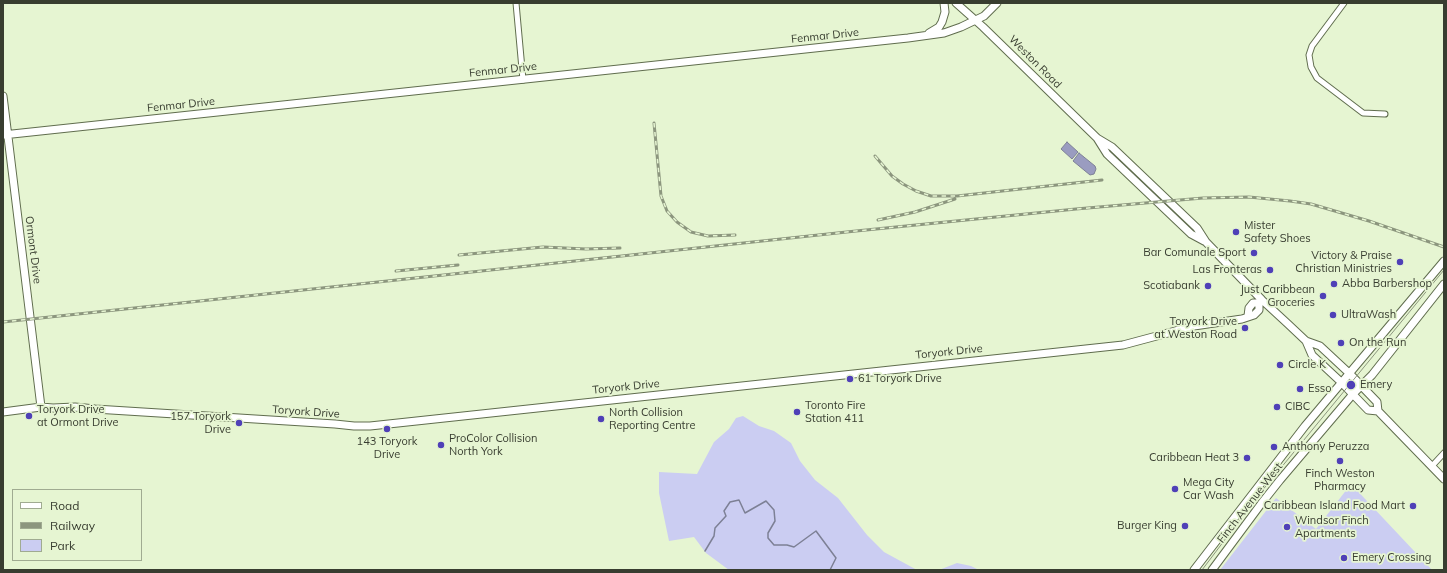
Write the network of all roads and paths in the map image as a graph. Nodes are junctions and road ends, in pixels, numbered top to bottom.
1 (516, 3) edge
2 (944, 3) edge
3 (956, 3) edge
4 (997, 3) edge
5 (1344, 3) edge
6 (976, 20) junction
7 (923, 35) junction
8 (523, 80) junction
9 (3, 96) edge
10 (1385, 114) dead end
11 (5, 134) edge
12 (1444, 261) edge
13 (1444, 284) edge
14 (1260, 301) junction
15 (1306, 341) junction
16 (1349, 373) junction
17 (1341, 382) junction
18 (1361, 386) junction
19 (1353, 394) junction
20 (41, 408) junction
21 (1378, 411) junction
22 (3, 412) edge
23 (1444, 453) edge
24 (1432, 466) junction
25 (1444, 479) edge
26 (1194, 570) edge
27 (1212, 570) edge

1 - 8 street
2 - 7 street
3 - 6 street, Weston Road
4 - 6 street, Fenmar Drive
5 - 10 street
6 - 7 street, Fenmar Drive
6 - 14 street, Weston Road
7 - 8 street, Fenmar Drive
8 - 11 street, Fenmar Drive
9 - 11 street, Ormont Drive
11 - 20 street, Ormont Drive
12 - 16 street, Finch Avenue West
13 - 18 street, Finch Avenue West
14 - 15 street, Weston Road
14 - 20 street, Toryork Drive
15 - 16 street, Weston Road
15 - 17 street, Weston Road
16 - 17 street, Finch Avenue West
16 - 18 street, Weston Road
17 - 19 street, Weston Road
17 - 26 street, Finch Avenue West
18 - 19 street, Finch Avenue West
18 - 21 street, Weston Road
19 - 21 street, Weston Road
19 - 27 street, Finch Avenue West
20 - 22 street, Toryork Drive
21 - 24 street, Weston Road
23 - 24 street
24 - 25 street, Weston Road

